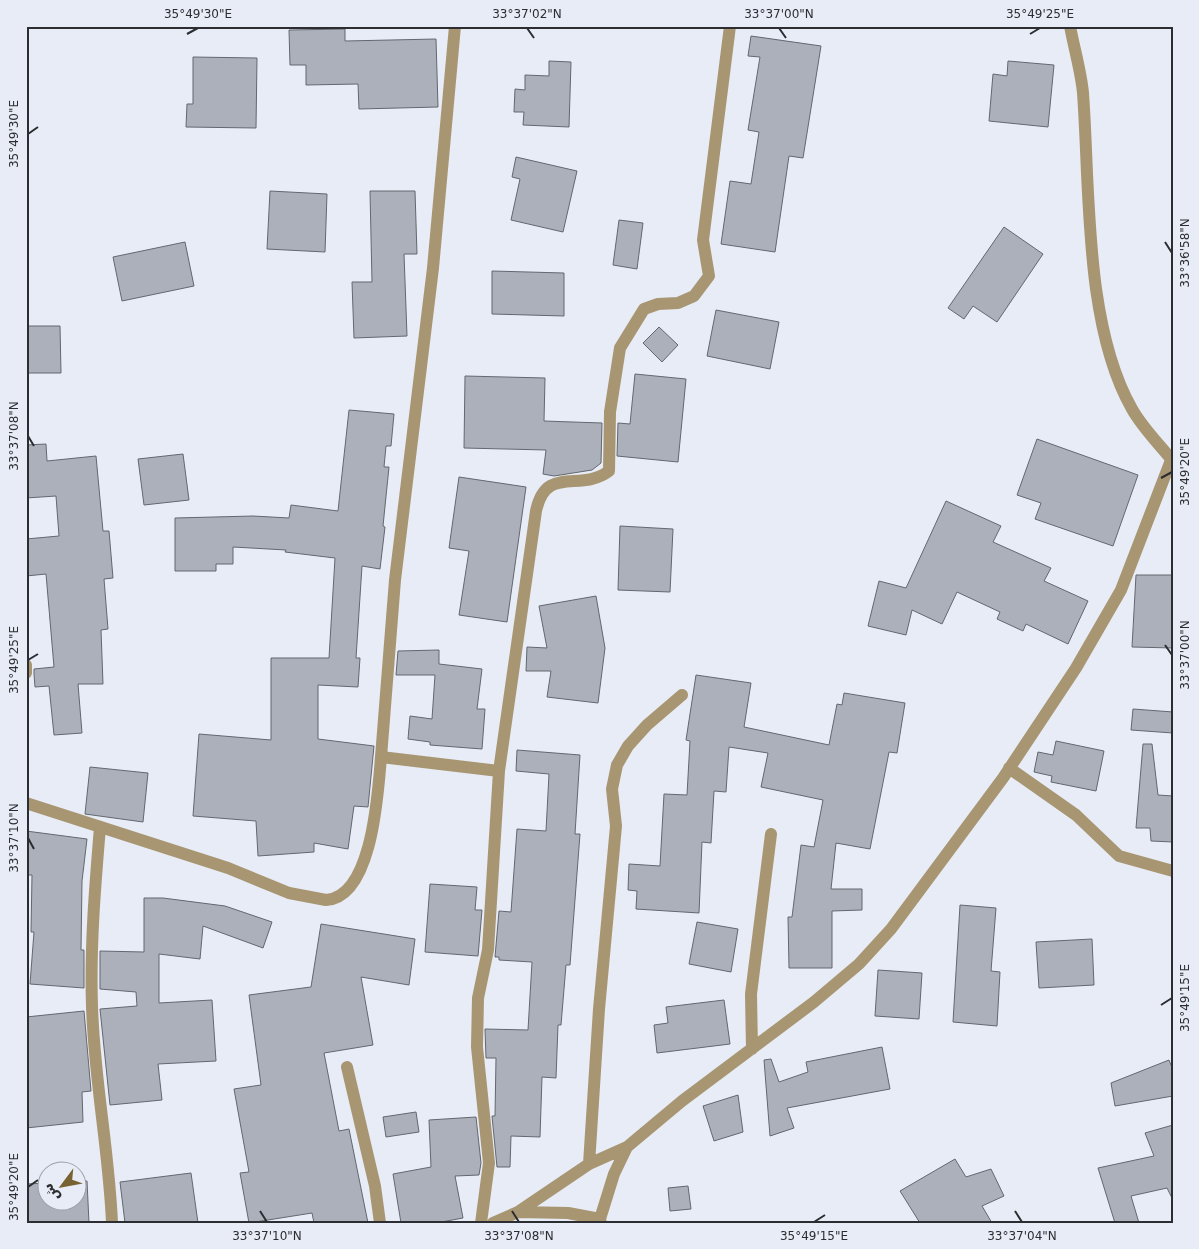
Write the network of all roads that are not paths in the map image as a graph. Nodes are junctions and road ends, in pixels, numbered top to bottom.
1 (455, 26) edge
2 (730, 26) edge
3 (1070, 26) edge
4 (1172, 457) edge
5 (26, 665) edge
6 (26, 673) edge
7 (682, 695) dead end
8 (381, 757) junction
9 (1009, 768) junction
10 (499, 771) junction
11 (26, 803) edge
12 (100, 827) junction
13 (771, 834) dead end
14 (1173, 871) edge
15 (752, 1049) junction
16 (346, 1066) dead end
17 (627, 1146) junction
18 (589, 1164) junction
19 (518, 1212) junction
20 (600, 1221) edge
21 (112, 1223) edge
22 (380, 1223) edge
23 (481, 1223) edge
24 (493, 1223) edge

1 - 8 street
2 - 10 street
3 - 4 street
4 - 9 street
5 - 6 street
7 - 18 street
8 - 10 street
8 - 12 street
9 - 14 street
9 - 15 street
10 - 23 street
11 - 12 street
12 - 21 street
13 - 15 street
15 - 17 street
16 - 22 street
17 - 18 street
17 - 20 street
18 - 19 street
19 - 20 street
19 - 24 street

